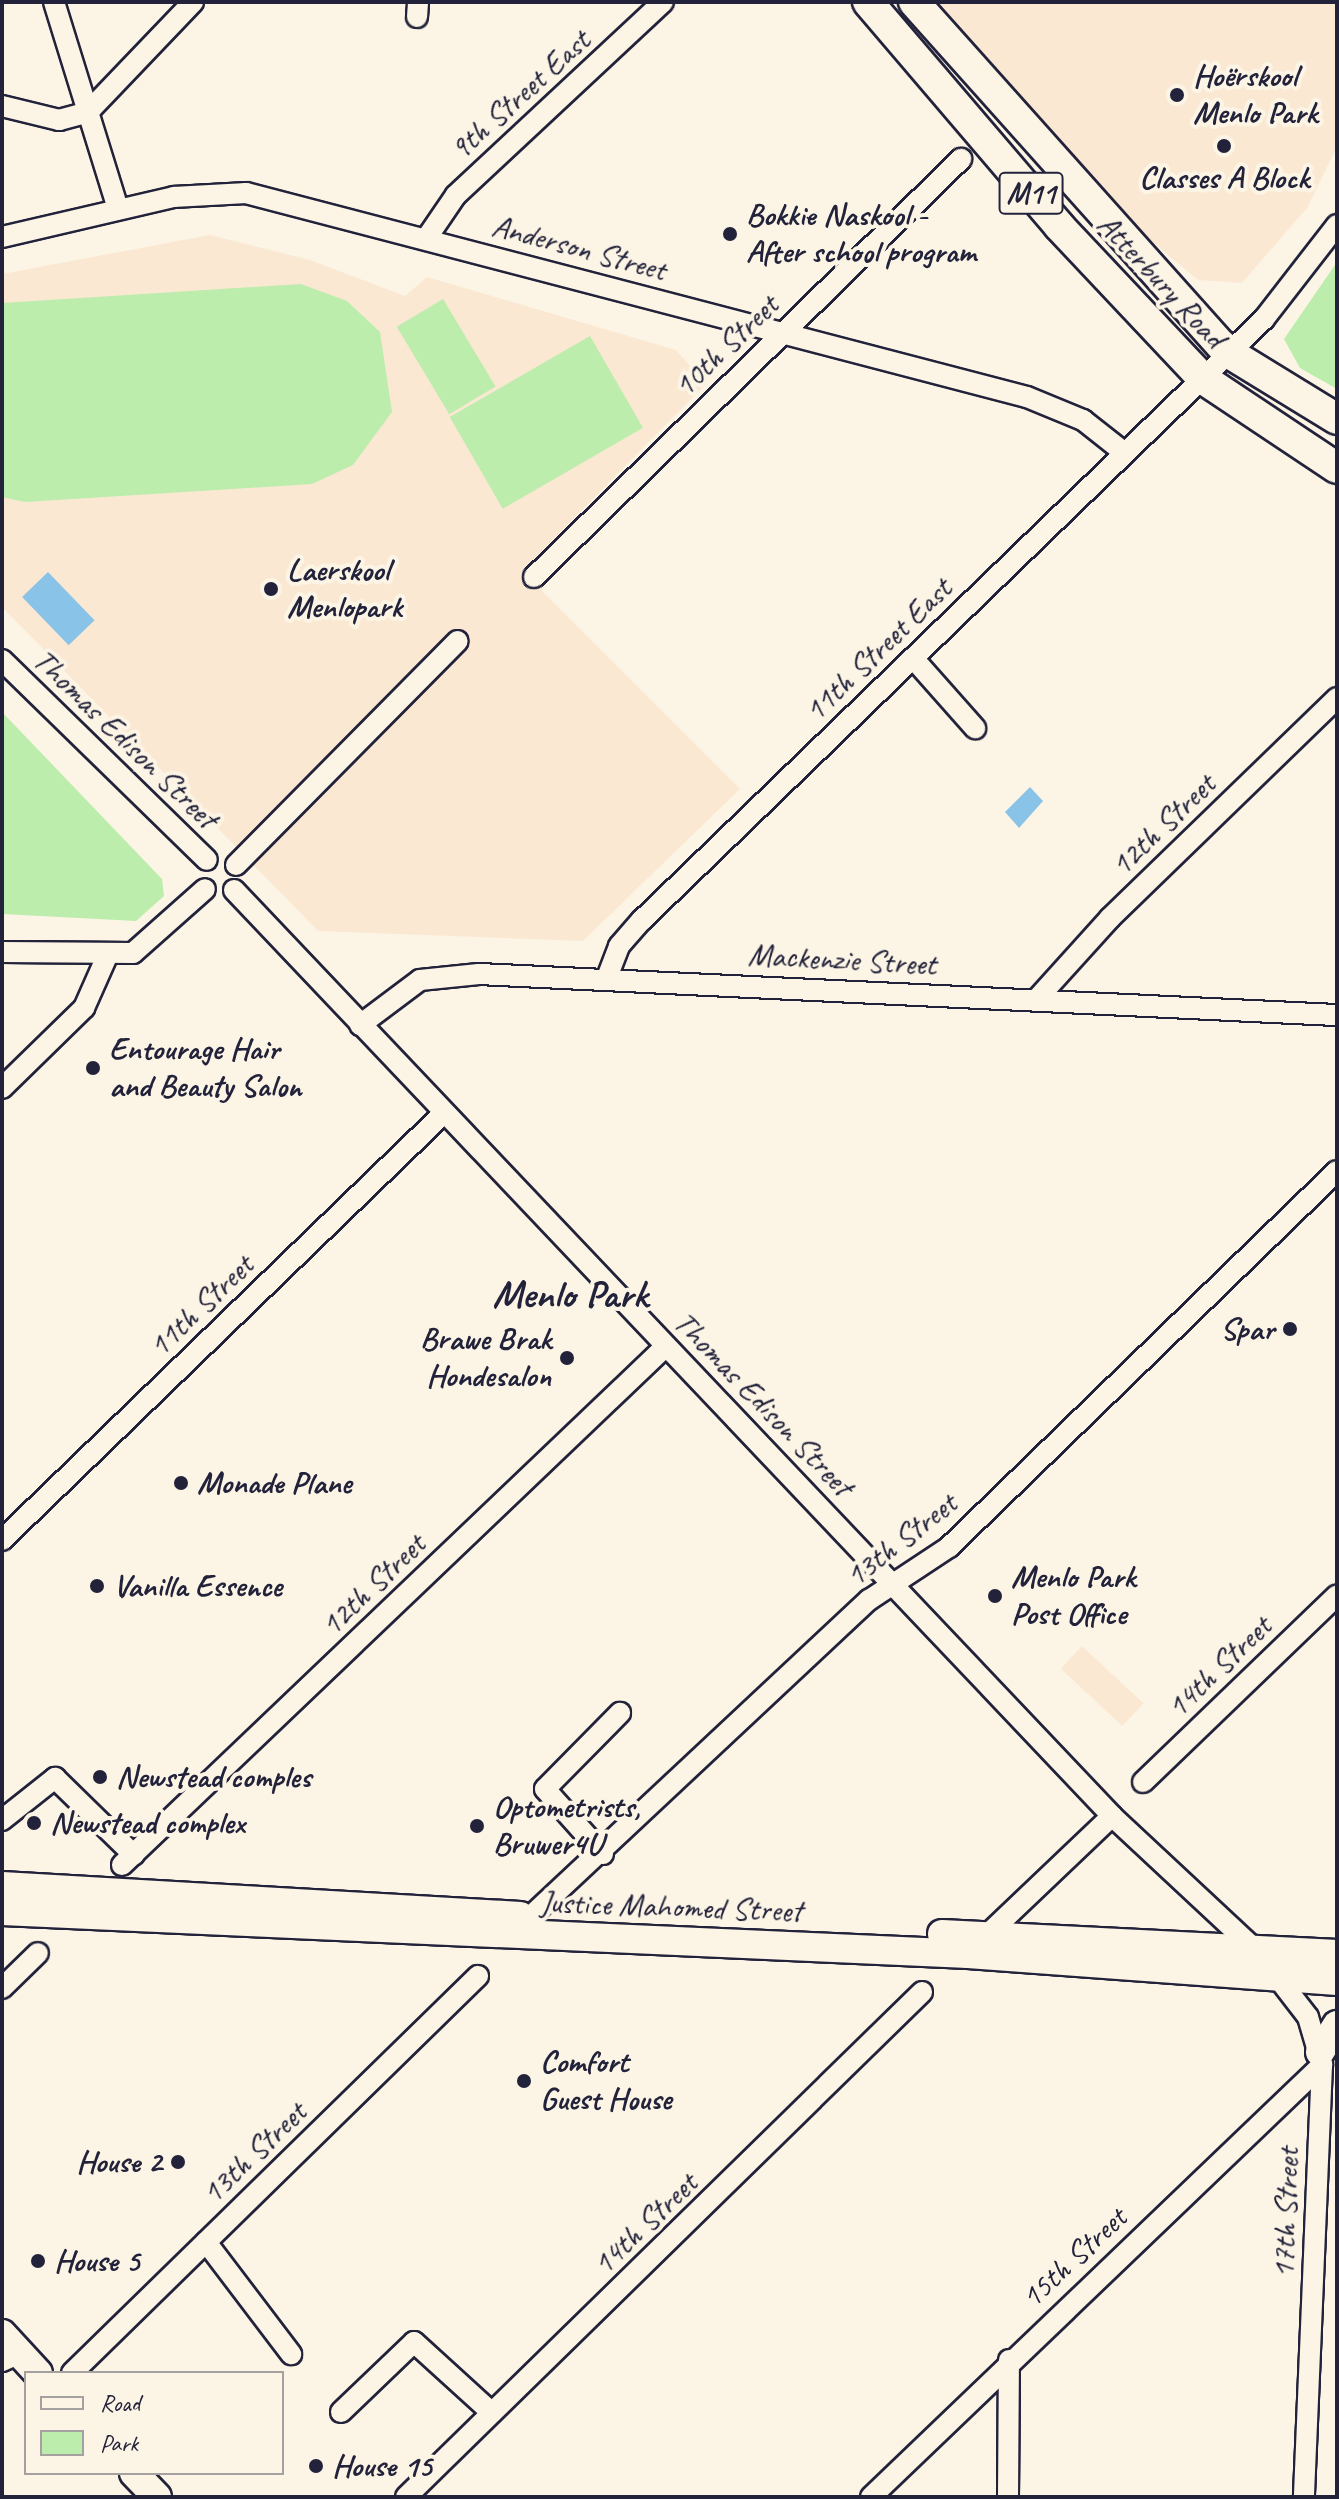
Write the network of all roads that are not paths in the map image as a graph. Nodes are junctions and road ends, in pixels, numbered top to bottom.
1 (54, 2) edge
2 (193, 2) edge
3 (663, 2) edge
4 (868, 2) edge
5 (914, 2) edge
6 (2, 106) edge
7 (88, 112) junction
8 (961, 159) dead end
9 (118, 209) junction
10 (1337, 225) edge
11 (2, 237) edge
12 (426, 239) junction
13 (781, 333) junction
14 (1226, 351) junction
15 (1202, 378) junction
16 (1337, 419) edge
17 (1125, 453) junction
18 (1337, 468) edge
19 (534, 577) dead end
20 (458, 641) dead end
21 (913, 658) junction
22 (2, 660) edge
23 (1337, 698) edge
24 (975, 728) dead end
25 (207, 860) junction
26 (236, 865) junction
27 (205, 889) junction
28 (234, 890) junction
29 (2, 952) edge
30 (107, 956) junction
31 (608, 975) junction
32 (1036, 1000) junction
33 (1337, 1015) edge
34 (360, 1025) junction
35 (2, 1088) edge
36 (442, 1115) junction
37 (1337, 1171) edge
38 (665, 1347) junction
39 (2, 1540) edge
40 (896, 1583) junction
41 (1337, 1595) edge
42 (620, 1713) dead end
43 (1143, 1782) dead end
44 (1112, 1816) junction
45 (2, 1820) edge
46 (603, 1854) junction
47 (2, 1886) edge
48 (2, 1911) edge
49 (531, 1916) junction
50 (986, 1936) junction
51 (1257, 1951) junction
52 (38, 1953) dead end
53 (1337, 1954) edge
54 (478, 1976) dead end
55 (1278, 1979) junction
56 (1337, 1981) edge
57 (2, 1988) edge
58 (922, 1992) dead end
59 (1337, 2025) edge
60 (1321, 2058) junction
61 (206, 2242) junction
62 (291, 2354) dead end
63 (1009, 2360) junction
64 (74, 2371) edge
65 (341, 2412) dead end
66 (492, 2413) junction
67 (136, 2475) edge
68 (157, 2497) edge
69 (406, 2497) edge
70 (871, 2497) edge
71 (1008, 2497) edge
72 (1304, 2497) edge

1 - 7 street
2 - 7 street
3 - 12 street, 9th Street East
4 - 15 main road, Atterbury Road / M11
5 - 14 main road, Atterbury Road / M11
6 - 7 street
7 - 9 street
8 - 13 street, 10th Street
9 - 11 street, Anderson Street
9 - 12 street, Anderson Street
10 - 14 street, 11th Street East
12 - 13 street, Anderson Street
13 - 17 street, Anderson Street
13 - 19 street, 10th Street
14 - 15 street, 11th Street East
14 - 16 main road, Atterbury Road / M11
15 - 17 street, 11th Street East
15 - 18 main road, Atterbury Road / M11
17 - 21 street, 11th Street East
20 - 26 street
21 - 24 street
21 - 31 street, 11th Street East
22 - 25 street, Thomas Edison Street
23 - 32 street, 12th Street
25 - 26 street
25 - 27 street
26 - 28 street
27 - 28 street
27 - 30 street
28 - 34 street, Thomas Edison Street
29 - 30 street
30 - 35 street
31 - 32 street, Mackenzie Street
31 - 34 street, Mackenzie Street
32 - 33 street, Mackenzie Street
34 - 36 street, Thomas Edison Street
36 - 38 street, Thomas Edison Street
36 - 39 street, 11th Street
37 - 40 street, 13th Street
38 - 40 street, Thomas Edison Street
38 - 45 street, 12th Street
40 - 44 street, Thomas Edison Street
40 - 46 street, 13th Street
41 - 43 street, 14th Street
42 - 46 street
44 - 50 street
44 - 51 street, Thomas Edison Street
46 - 49 street, 13th Street
47 - 49 main road, Justice Mahomed Street
48 - 55 main road, Justice Mahomed Street
49 - 50 main road, Justice Mahomed Street
50 - 51 main road, Justice Mahomed Street
51 - 53 main road, Justice Mahomed Street
51 - 55 street, 17th Street
52 - 57 street
54 - 61 street, 13th Street
55 - 56 main road, Justice Mahomed Street
55 - 60 street, 17th Street
58 - 66 street, 14th Street
59 - 60 main road
60 - 63 street, 15th Street
60 - 72 street, 17th Street
61 - 62 street
61 - 64 street, 13th Street
63 - 70 street, 15th Street
63 - 71 street
65 - 66 street
66 - 69 street, 14th Street
67 - 68 main road

